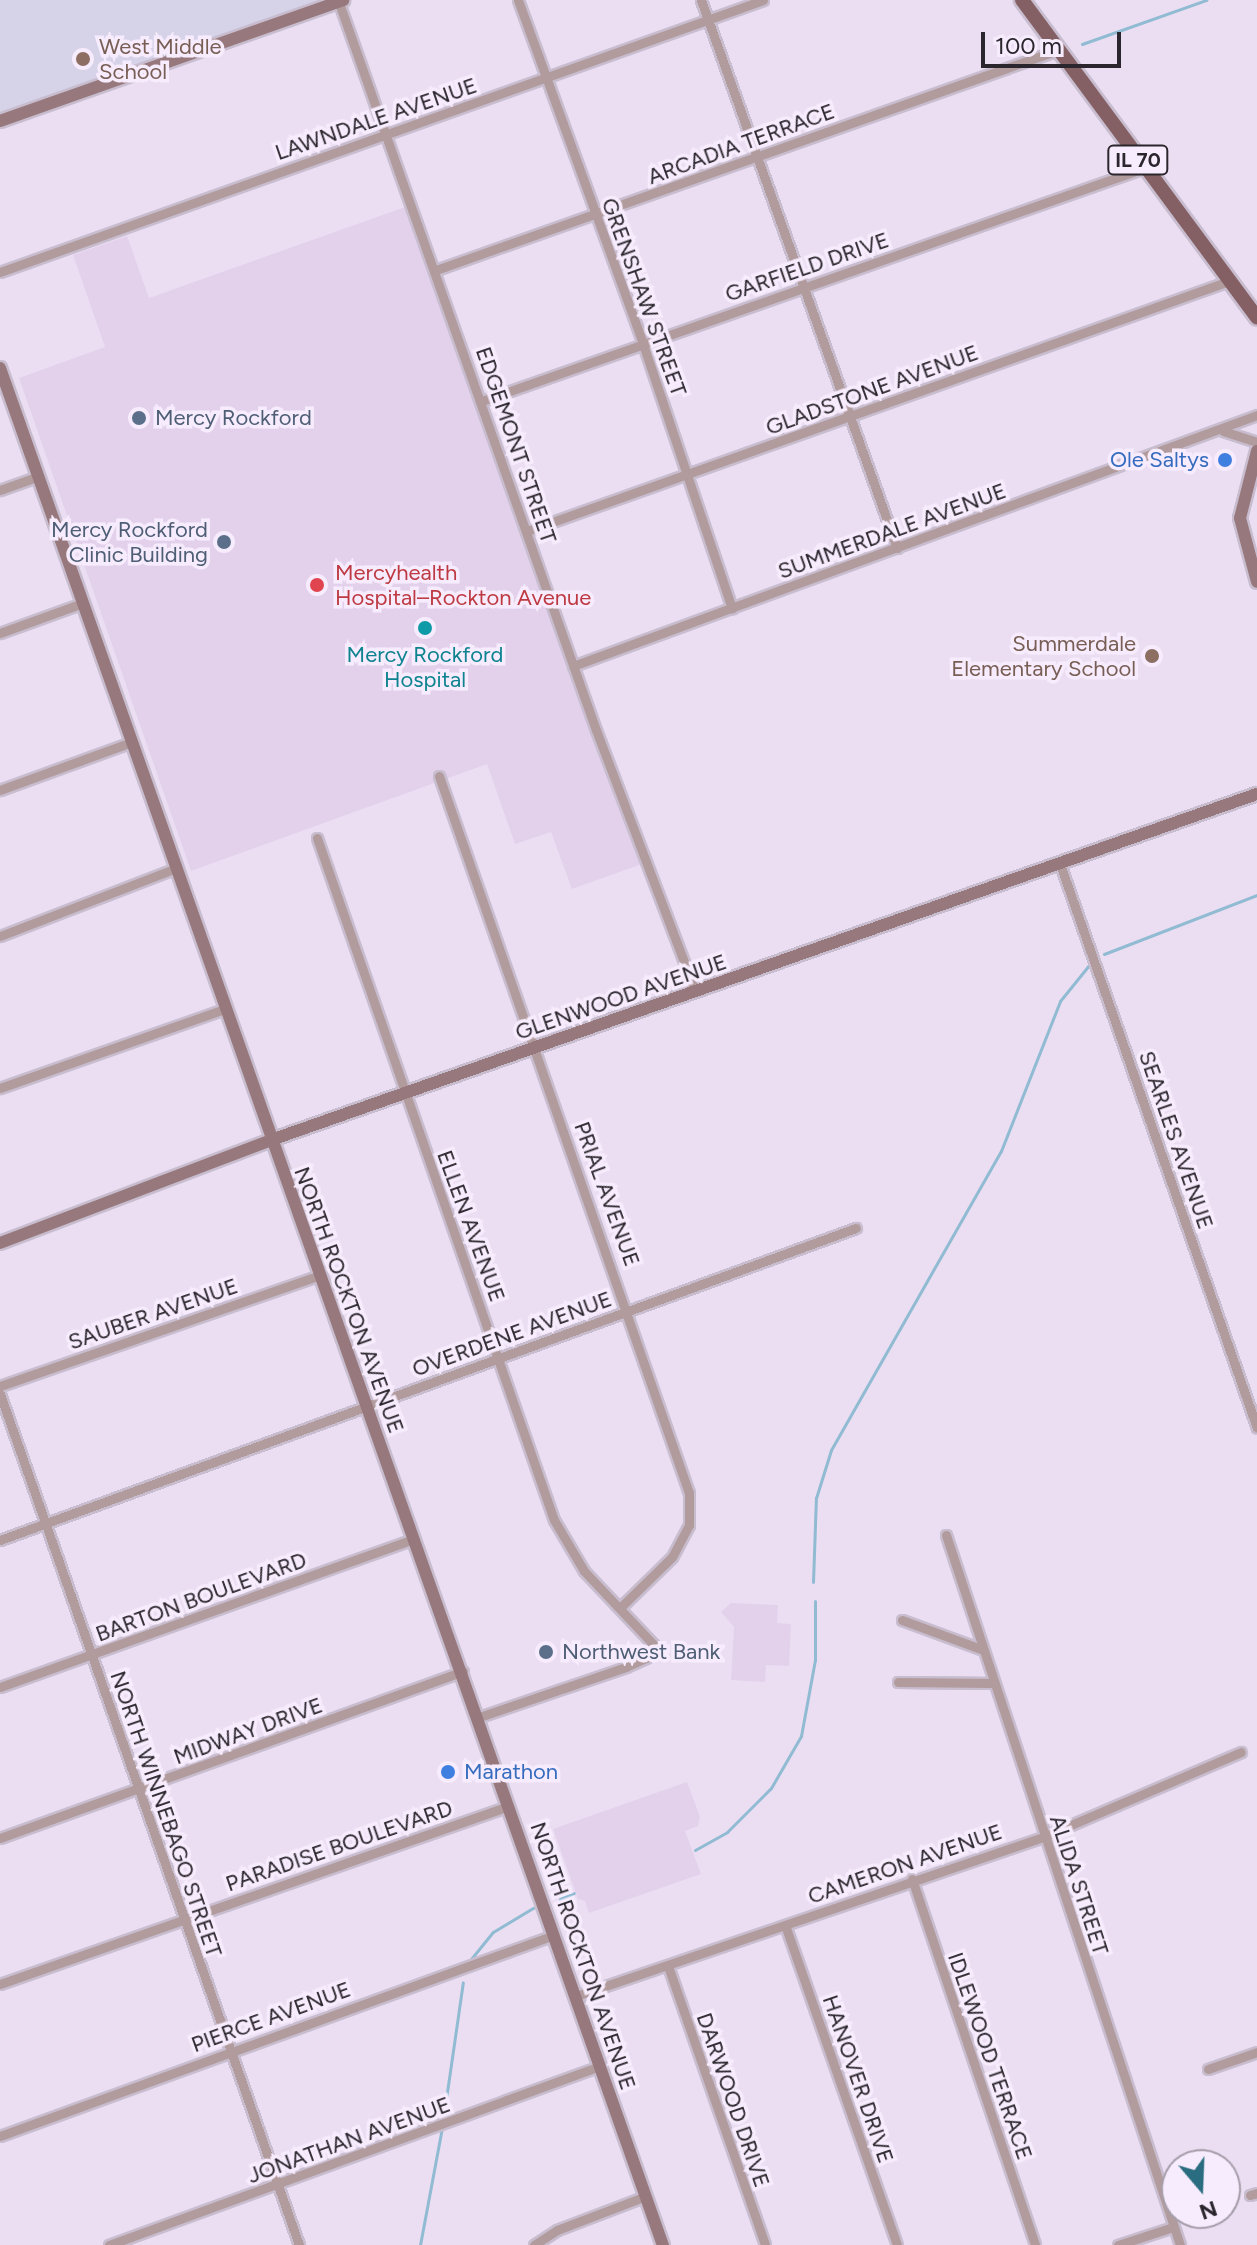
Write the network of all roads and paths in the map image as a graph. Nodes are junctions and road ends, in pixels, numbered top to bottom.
1 (518, 0) edge
2 (701, 0) edge
3 (763, 0) edge
4 (1022, 0) edge
5 (340, 1) edge
6 (708, 20) junction
7 (1058, 50) junction
8 (546, 79) junction
9 (0, 121) edge
10 (384, 134) junction
11 (757, 157) junction
12 (1144, 168) junction
13 (596, 216) junction
14 (436, 270) junction
15 (0, 272) edge
16 (1229, 281) junction
17 (804, 287) junction
18 (1257, 318) edge
19 (643, 344) junction
20 (0, 368) edge
21 (482, 401) junction
22 (1257, 415) edge
23 (850, 417) junction
24 (1223, 431) junction
25 (1257, 442) edge
26 (1257, 451) edge
27 (688, 475) junction
28 (39, 476) junction
29 (0, 490) edge
30 (527, 531) junction
31 (897, 548) junction
32 (1257, 582) edge
33 (83, 603) junction
34 (732, 608) junction
35 (0, 633) edge
36 (573, 666) junction
37 (132, 742) junction
38 (439, 776) dead end
39 (0, 790) edge
40 (1257, 794) edge
41 (317, 838) dead end
42 (1060, 864) junction
43 (176, 868) junction
44 (0, 936) edge
45 (695, 991) junction
46 (224, 1009) junction
47 (536, 1048) junction
48 (0, 1088) edge
49 (405, 1094) junction
50 (271, 1140) junction
51 (856, 1228) dead end
52 (0, 1243) edge
53 (317, 1276) junction
54 (629, 1311) junction
55 (499, 1358) junction
56 (0, 1386) edge
57 (0, 1394) edge
58 (366, 1407) junction
59 (1257, 1428) edge
60 (43, 1524) junction
61 (946, 1535) dead end
62 (414, 1539) junction
63 (0, 1540) edge
64 (620, 1608) junction
65 (902, 1620) dead end
66 (981, 1649) junction
67 (90, 1655) junction
68 (463, 1671) junction
69 (898, 1682) dead end
70 (994, 1683) junction
71 (0, 1687) edge
72 (479, 1717) junction
73 (1241, 1752) dead end
74 (140, 1790) junction
75 (509, 1806) junction
76 (1045, 1836) junction
77 (0, 1838) edge
78 (912, 1879) junction
79 (183, 1920) junction
80 (785, 1925) junction
81 (554, 1935) junction
82 (668, 1966) junction
83 (0, 1984) edge
84 (576, 1996) junction
85 (231, 2050) junction
86 (1257, 2052) edge
87 (600, 2066) junction
88 (1208, 2069) dead end
89 (0, 2136) edge
90 (279, 2186) junction
91 (1161, 2190) edge
92 (646, 2196) junction
93 (1167, 2229) edge
94 (109, 2245) edge
95 (299, 2245) edge
96 (534, 2245) edge
97 (663, 2245) edge
98 (765, 2245) edge
99 (897, 2245) edge
100 (1035, 2245) edge
101 (1118, 2245) edge

1 - 8 street, GRENSHAW STREET
2 - 6 street
3 - 6 street, LAWNDALE AVENUE
4 - 7 main road, IL 70
5 - 9 main road
5 - 10 street, EDGEMONT STREET
6 - 8 street, LAWNDALE AVENUE
6 - 11 street
7 - 11 street, ARCADIA TERRACE
7 - 12 main road, IL 70
8 - 10 street, LAWNDALE AVENUE
8 - 13 street, GRENSHAW STREET
10 - 14 street, EDGEMONT STREET
10 - 15 street, LAWNDALE AVENUE
11 - 13 street, ARCADIA TERRACE
11 - 17 street
12 - 16 main road, IL 70
12 - 17 street, GARFIELD DRIVE
13 - 14 street, ARCADIA TERRACE
13 - 19 street, GRENSHAW STREET
14 - 21 street, EDGEMONT STREET
16 - 18 main road, IL 70
16 - 23 street, GLADSTONE AVENUE
17 - 19 street, GARFIELD DRIVE
17 - 23 street
19 - 21 street, GARFIELD DRIVE
19 - 27 street, GRENSHAW STREET
20 - 28 main road, NORTH ROCKTON AVENUE
21 - 30 street, EDGEMONT STREET
22 - 24 street, SUMMERDALE AVENUE
23 - 27 street, GLADSTONE AVENUE
23 - 31 street
24 - 25 street
24 - 31 street, SUMMERDALE AVENUE
26 - 32 main road
27 - 30 street, GLADSTONE AVENUE
27 - 34 street, GRENSHAW STREET
28 - 29 street
28 - 33 main road, NORTH ROCKTON AVENUE
30 - 36 street, EDGEMONT STREET
31 - 34 street, SUMMERDALE AVENUE
33 - 35 street
33 - 37 main road, NORTH ROCKTON AVENUE
34 - 36 street, SUMMERDALE AVENUE
36 - 45 street, EDGEMONT STREET
37 - 39 street
37 - 43 main road, NORTH ROCKTON AVENUE
38 - 47 street, PRIAL AVENUE
40 - 42 main road, GLENWOOD AVENUE
41 - 49 street, ELLEN AVENUE
42 - 45 main road, GLENWOOD AVENUE
42 - 59 street, SEARLES AVENUE
43 - 44 street
43 - 46 main road, NORTH ROCKTON AVENUE
45 - 47 main road, GLENWOOD AVENUE
46 - 48 street
46 - 50 main road, NORTH ROCKTON AVENUE
47 - 49 main road, GLENWOOD AVENUE
47 - 54 street, PRIAL AVENUE
49 - 50 main road, GLENWOOD AVENUE
49 - 55 street, ELLEN AVENUE
50 - 52 main road, GLENWOOD AVENUE
50 - 53 main road, NORTH ROCKTON AVENUE
51 - 54 street, OVERDENE AVENUE
53 - 56 street, SAUBER AVENUE
53 - 58 main road, NORTH ROCKTON AVENUE
54 - 55 street, OVERDENE AVENUE
54 - 64 street, PRIAL AVENUE
55 - 58 street, OVERDENE AVENUE
55 - 64 street, ELLEN AVENUE
57 - 60 street, NORTH WINNEBAGO STREET
58 - 60 street, OVERDENE AVENUE
58 - 62 main road, NORTH ROCKTON AVENUE
60 - 63 street, OVERDENE AVENUE
60 - 67 street, NORTH WINNEBAGO STREET
61 - 66 street, ALIDA STREET
62 - 67 street, BARTON BOULEVARD
62 - 68 main road, NORTH ROCKTON AVENUE
64 - 72 street, ELLEN AVENUE
65 - 66 street
66 - 70 street, ALIDA STREET
67 - 71 street, BARTON BOULEVARD
67 - 74 street, NORTH WINNEBAGO STREET
68 - 72 main road, NORTH ROCKTON AVENUE
68 - 74 street, MIDWAY DRIVE
69 - 70 street
70 - 76 street, ALIDA STREET
72 - 75 main road, NORTH ROCKTON AVENUE
73 - 76 street, CAMERON AVENUE
74 - 77 street, MIDWAY DRIVE
74 - 79 street, NORTH WINNEBAGO STREET
75 - 79 street, PARADISE BOULEVARD
75 - 81 main road, NORTH ROCKTON AVENUE
76 - 78 street, CAMERON AVENUE
76 - 91 street, ALIDA STREET
78 - 80 street, CAMERON AVENUE
78 - 100 street, IDLEWOOD TERRACE
79 - 83 street, PARADISE BOULEVARD
79 - 85 street, NORTH WINNEBAGO STREET
80 - 82 street, CAMERON AVENUE
80 - 99 street, HANOVER DRIVE
81 - 84 main road, NORTH ROCKTON AVENUE
81 - 85 street, PIERCE AVENUE
82 - 84 street, CAMERON AVENUE
82 - 98 street, DARWOOD DRIVE
84 - 87 main road, NORTH ROCKTON AVENUE
85 - 89 street, PIERCE AVENUE
85 - 90 street, NORTH WINNEBAGO STREET
86 - 88 street
87 - 90 street, JONATHAN AVENUE
87 - 92 main road, NORTH ROCKTON AVENUE
90 - 94 street, JONATHAN AVENUE
90 - 95 street, NORTH WINNEBAGO STREET
92 - 96 street
92 - 97 main road, NORTH ROCKTON AVENUE
93 - 101 street

